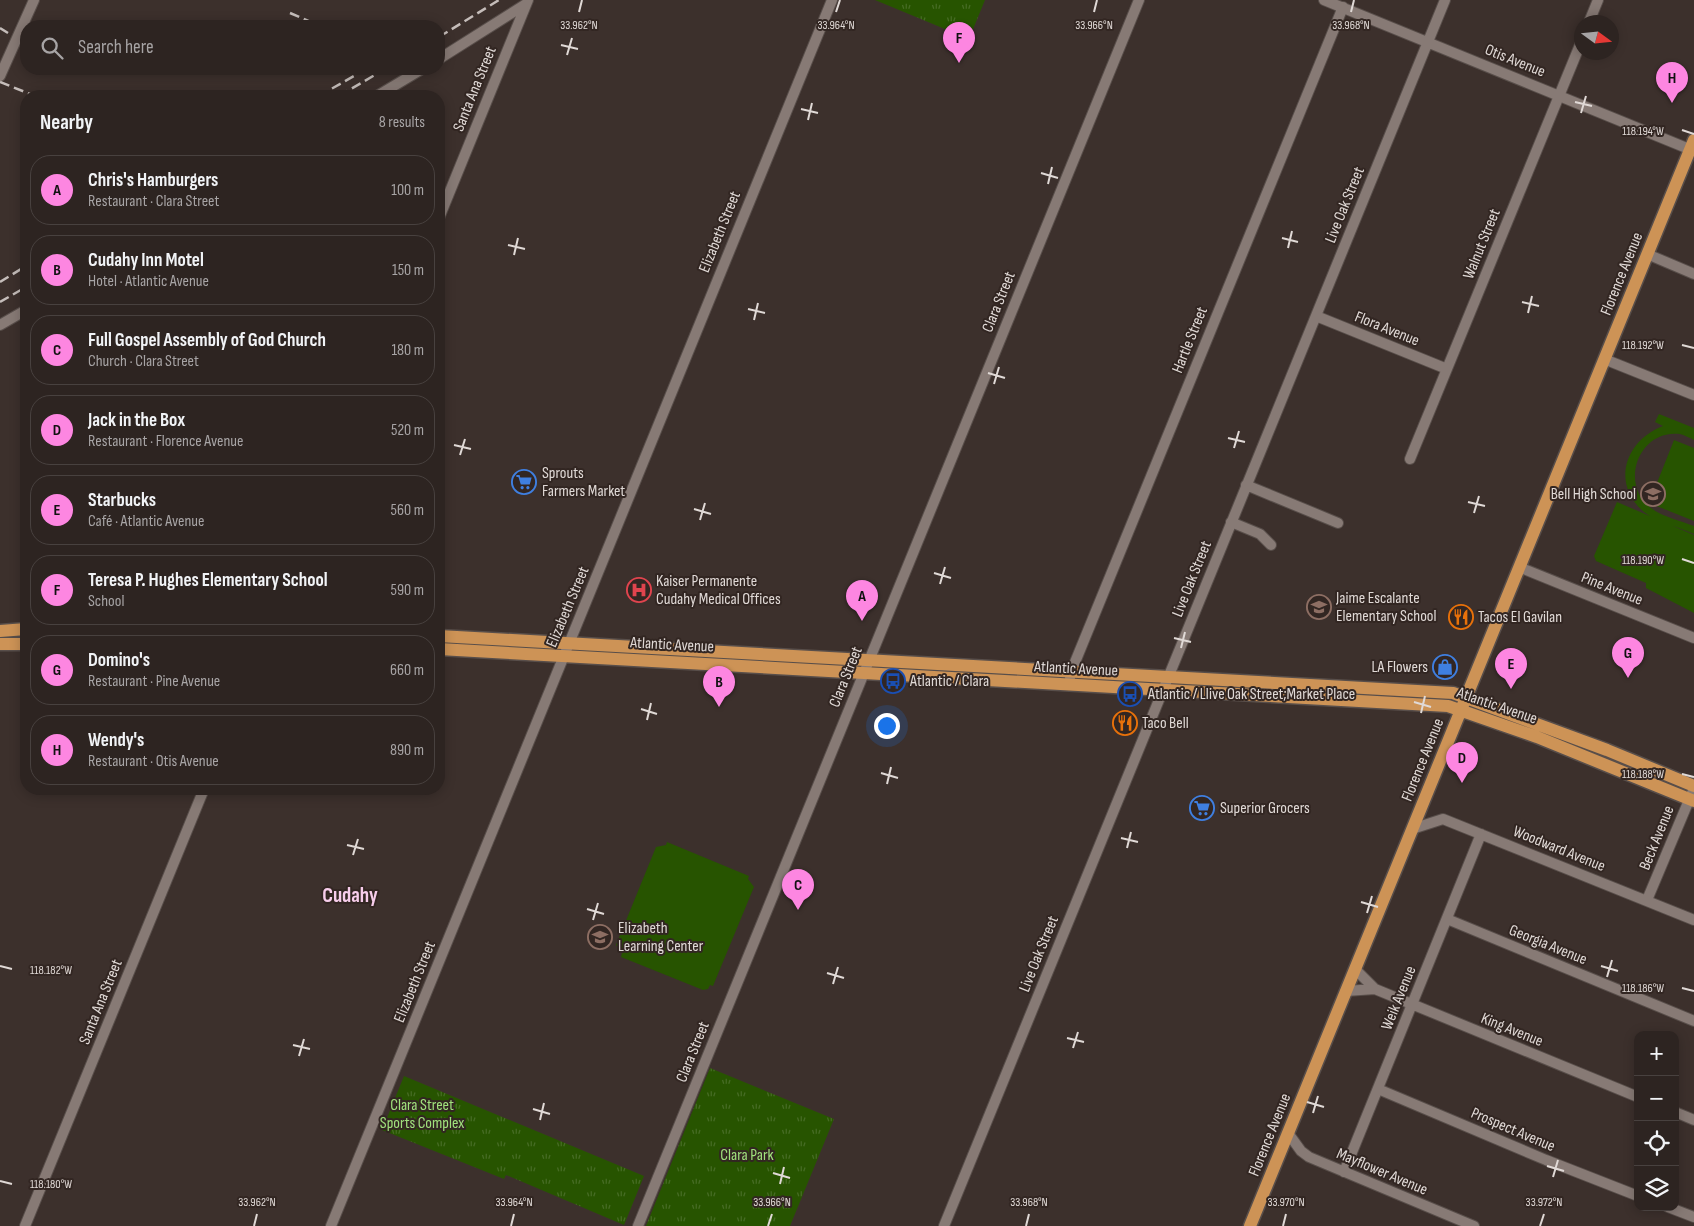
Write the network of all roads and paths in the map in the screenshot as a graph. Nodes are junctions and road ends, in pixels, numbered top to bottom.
1 (34, 0) edge
2 (832, 0) edge
3 (1139, 0) edge
4 (1324, 0) edge
5 (1445, 0) edge
6 (1598, 0) edge
7 (529, 1) edge
8 (1342, 7) junction
9 (1592, 15) edge
10 (25, 20) edge
11 (20, 31) edge
12 (1428, 42) junction
13 (445, 54) edge
14 (1574, 59) edge
15 (412, 75) edge
16 (0, 76) edge
17 (387, 90) edge
18 (1559, 96) junction
19 (1693, 147) edge
20 (445, 204) edge
21 (1647, 254) junction
22 (1694, 274) edge
23 (20, 314) edge
24 (1316, 316) junction
25 (0, 326) edge
26 (1604, 358) junction
27 (1447, 369) junction
28 (1694, 395) edge
29 (1410, 458) dead end
30 (1246, 485) junction
31 (1231, 522) junction
32 (1338, 523) dead end
33 (1271, 545) dead end
34 (1519, 567) junction
35 (0, 630) edge
36 (20, 630) edge
37 (445, 636) edge
38 (1694, 638) edge
39 (570, 643) junction
40 (0, 644) edge
41 (20, 644) edge
42 (445, 650) edge
43 (564, 656) junction
44 (869, 660) junction
45 (1071, 672) junction
46 (863, 674) junction
47 (1168, 677) junction
48 (1070, 685) junction
49 (1163, 690) junction
50 (1463, 703) junction
51 (1693, 793) edge
52 (202, 795) edge
53 (1412, 829) junction
54 (1481, 834) junction
55 (1647, 900) junction
56 (1447, 919) junction
57 (1694, 920) edge
58 (1355, 969) junction
59 (1375, 990) junction
60 (1346, 991) junction
61 (1412, 1005) junction
62 (1694, 1021) edge
63 (1378, 1089) junction
64 (1634, 1095) edge
65 (1679, 1114) edge
66 (1694, 1120) edge
67 (1288, 1132) junction
68 (1344, 1172) junction
69 (1634, 1194) edge
70 (1678, 1211) edge
71 (1694, 1217) edge
72 (25, 1226) edge
73 (331, 1226) edge
74 (638, 1226) edge
75 (944, 1226) edge
76 (1250, 1226) edge
77 (1474, 1226) edge

1 - 10 street
2 - 39 street, Elizabeth Street
3 - 44 street, Clara Street
4 - 8 street, Otis Avenue
5 - 12 street, Live Oak Street
6 - 9 street
7 - 13 street
7 - 20 street, Santa Ana Street
8 - 12 street, Otis Avenue
8 - 45 street, Hartle Street
11 - 16 street
12 - 18 street, Otis Avenue
12 - 24 street, Live Oak Street
14 - 18 street, Walnut Street
15 - 17 street
18 - 19 street, Otis Avenue
18 - 27 street, Walnut Street
19 - 21 main road, Florence Avenue
21 - 22 street
21 - 26 main road, Florence Avenue
23 - 25 street
24 - 27 street, Flora Avenue
24 - 30 street, Live Oak Street
26 - 28 street
26 - 34 main road, Florence Avenue
27 - 29 street, Walnut Street
30 - 31 street, Live Oak Street
30 - 32 street
31 - 33 street
31 - 47 street, Live Oak Street
34 - 38 street, Pine Avenue
34 - 50 main road, Florence Avenue
35 - 36 main road
37 - 39 main road, Atlantic Avenue
39 - 43 street, Elizabeth Street
39 - 44 main road, Atlantic Avenue
40 - 41 main road
42 - 43 main road, Atlantic Avenue
43 - 46 main road, Atlantic Avenue
43 - 73 street, Elizabeth Street
44 - 45 main road, Atlantic Avenue
44 - 46 street, Clara Street
45 - 47 main road, Atlantic Avenue
45 - 48 street, Hartle Street
46 - 48 main road, Atlantic Avenue
46 - 74 street, Clara Street
47 - 49 street, Live Oak Street
47 - 50 main road, Atlantic Avenue
48 - 49 main road, Atlantic Avenue
49 - 50 main road, Atlantic Avenue
49 - 75 street, Live Oak Street
50 - 51 main road, Atlantic Avenue
50 - 53 main road, Florence Avenue
51 - 55 street, Beck Avenue
52 - 72 street, Santa Ana Street
53 - 54 street, Woodward Avenue
53 - 58 main road, Florence Avenue
54 - 55 street, Woodward Avenue
54 - 56 street, Weik Avenue
55 - 57 street, Woodward Avenue
56 - 61 street, Weik Avenue
56 - 62 street, Georgia Avenue
58 - 59 street, King Avenue
58 - 60 main road, Florence Avenue
59 - 60 street, King Avenue
59 - 61 street, King Avenue
60 - 67 main road, Florence Avenue
61 - 63 street, Weik Avenue
61 - 64 street, King Avenue
63 - 68 street, Weik Avenue
63 - 69 street, Prospect Avenue
65 - 66 street
67 - 68 street, Mayflower Avenue
67 - 76 main road, Florence Avenue
68 - 77 street, Mayflower Avenue
70 - 71 street

